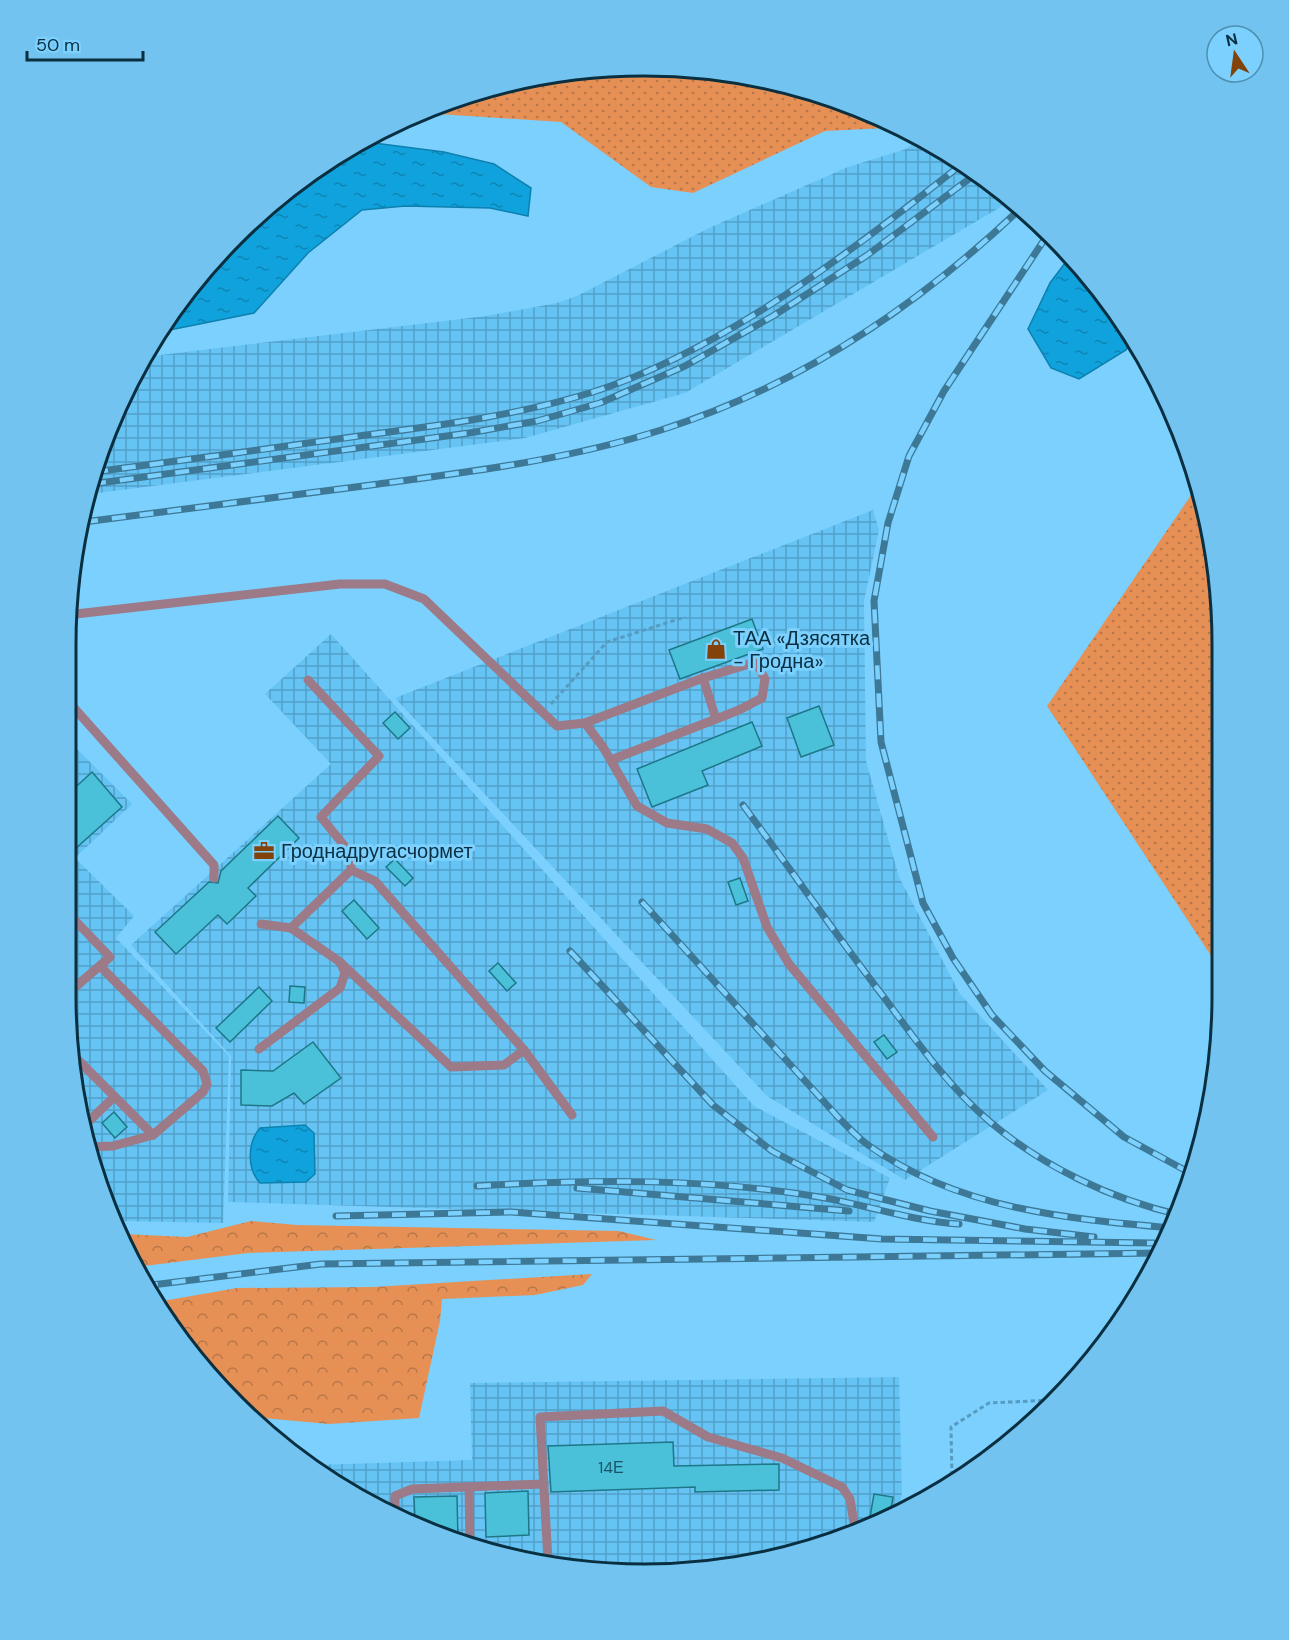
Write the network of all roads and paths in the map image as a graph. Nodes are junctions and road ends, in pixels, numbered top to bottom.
1 (78, 614) edge
2 (685, 617) dead end
3 (703, 678) junction
4 (308, 680) dead end
5 (76, 710) edge
6 (544, 712) junction
7 (716, 719) junction
8 (585, 723) junction
9 (610, 760) junction
10 (351, 870) junction
11 (214, 878) dead end
12 (76, 921) edge
13 (261, 924) dead end
14 (291, 928) junction
15 (340, 962) junction
16 (100, 966) junction
17 (76, 986) edge
18 (259, 1049) dead end
19 (525, 1050) junction
20 (80, 1063) edge
21 (113, 1098) junction
22 (572, 1115) dead end
23 (90, 1120) edge
24 (153, 1135) junction
25 (933, 1137) dead end
26 (97, 1147) edge
27 (1042, 1400) edge
28 (952, 1473) edge
29 (544, 1485) junction
30 (469, 1487) junction
31 (395, 1506) edge
32 (854, 1523) edge
33 (470, 1535) edge
34 (548, 1555) edge

1 - 6 lane
2 - 6 path
3 - 7 lane
3 - 7 lane
3 - 8 lane
4 - 10 lane
5 - 11 lane
6 - 8 lane
7 - 9 lane
8 - 9 lane
9 - 25 lane
10 - 14 lane
10 - 19 lane
12 - 16 lane
13 - 14 lane
14 - 15 lane
15 - 18 lane
15 - 19 lane
16 - 17 lane
16 - 24 lane
19 - 22 lane
20 - 21 lane
21 - 23 lane
21 - 24 lane
24 - 26 lane
27 - 28 path
29 - 30 lane
29 - 32 lane
29 - 34 lane
30 - 31 lane
30 - 33 lane

